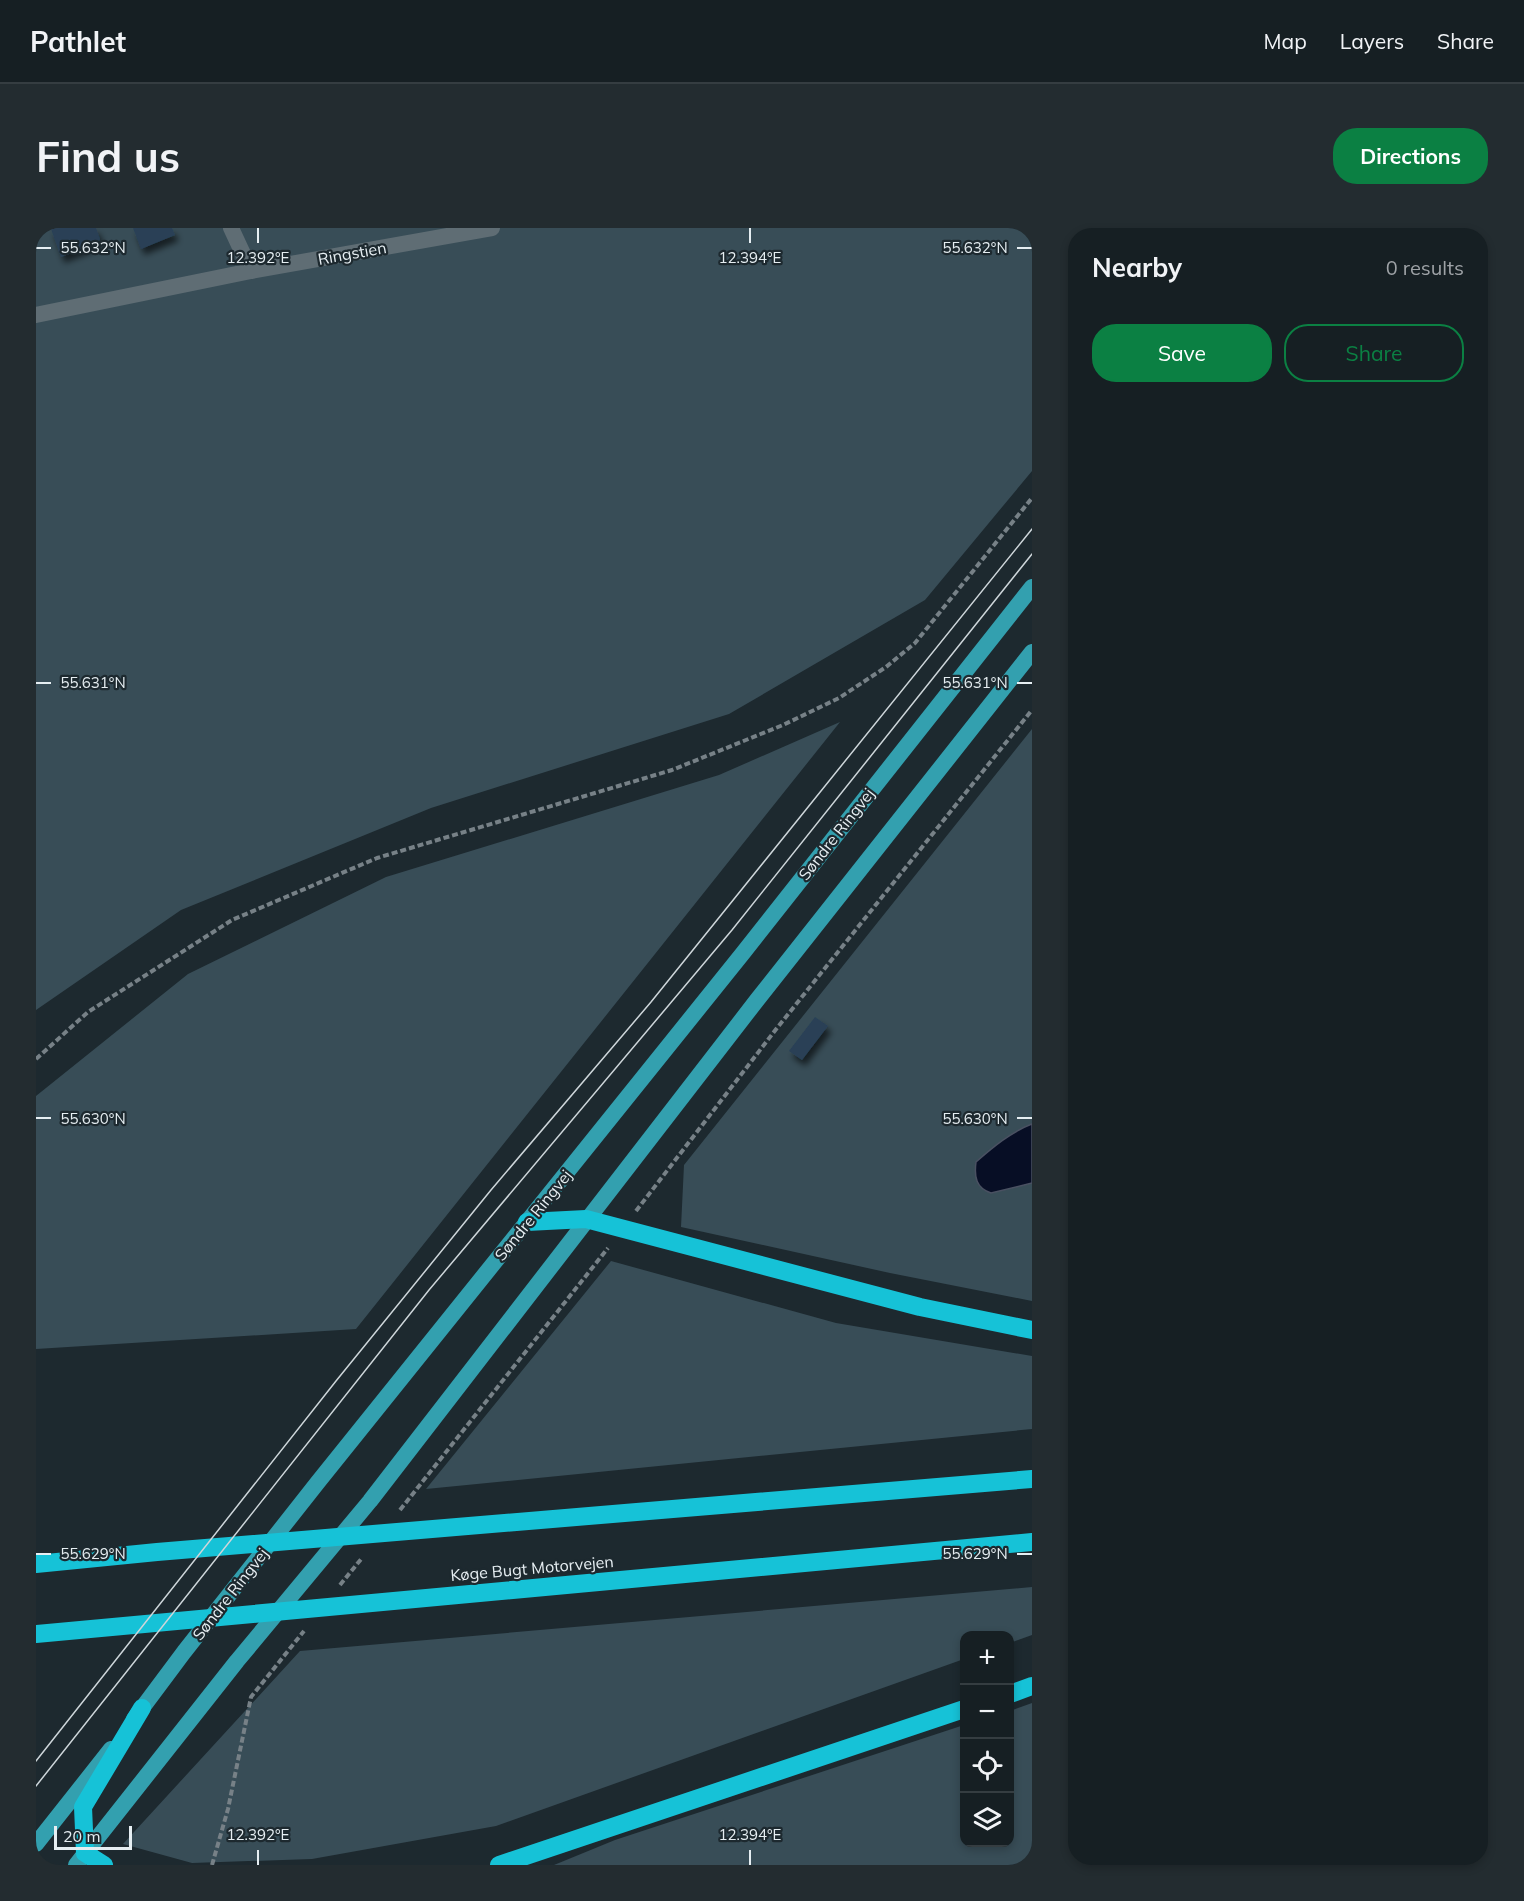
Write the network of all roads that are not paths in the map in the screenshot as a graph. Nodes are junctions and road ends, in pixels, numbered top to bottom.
1 (231, 228) edge
2 (492, 228) edge
3 (470, 230) edge
4 (251, 271) junction
5 (36, 315) edge
6 (1032, 587) edge
7 (1032, 652) edge
8 (586, 1219) junction
9 (527, 1222) junction
10 (1032, 1330) edge
11 (1032, 1479) edge
12 (1032, 1542) edge
13 (36, 1564) edge
14 (36, 1634) edge
15 (1032, 1686) edge
16 (1014, 1693) edge
17 (142, 1708) junction
18 (960, 1710) edge
19 (36, 1844) edge
20 (81, 1859) edge
21 (104, 1865) edge
22 (499, 1865) edge

1 - 4 street
2 - 3 street, Ringstien
3 - 4 street, Ringstien
4 - 5 street, Ringstien
6 - 9 main road, Søndre Ringvej
7 - 8 main road
8 - 9 highway
8 - 10 highway
8 - 20 main road
9 - 17 main road, Søndre Ringvej
11 - 13 highway
12 - 14 highway, Køge Bugt Motorvejen
15 - 16 highway
17 - 19 main road, Søndre Ringvej
17 - 20 highway
18 - 22 highway
20 - 21 highway

